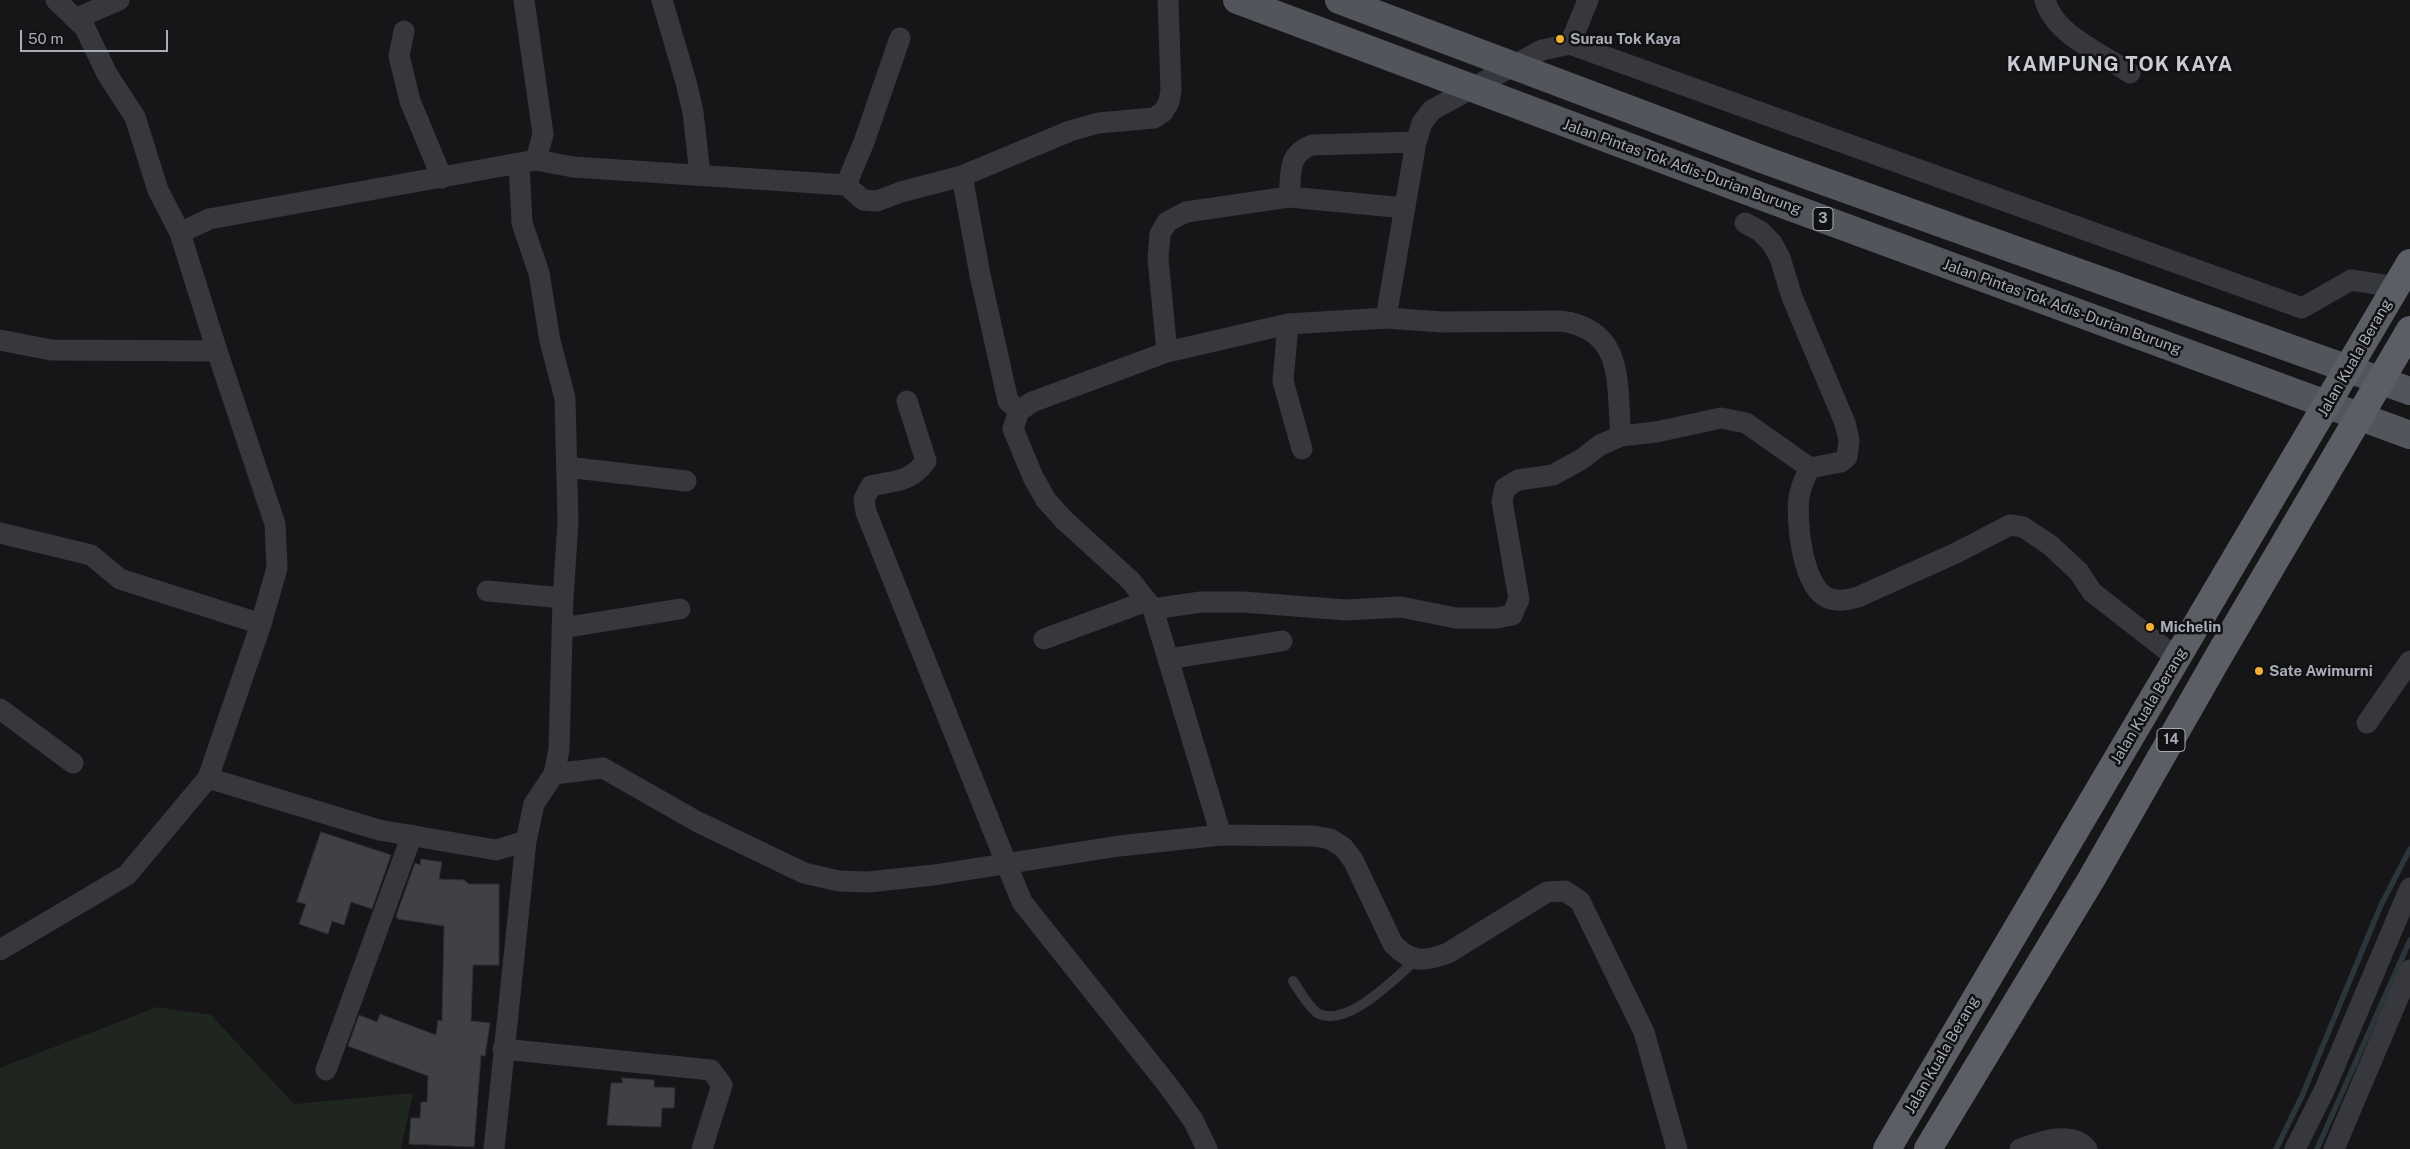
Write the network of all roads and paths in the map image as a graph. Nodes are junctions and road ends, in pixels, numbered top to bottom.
1 (56, 0) edge
2 (119, 0) edge
3 (524, 0) edge
4 (662, 0) edge
5 (1168, 0) edge
6 (1237, 0) edge
7 (1338, 0) edge
8 (1588, 0) edge
9 (2045, 0) edge
10 (77, 18) junction
11 (404, 31) dead end
12 (900, 38) dead end
13 (1570, 44) junction
14 (2130, 73) dead end
15 (1416, 142) junction
16 (527, 162) junction
17 (700, 175) junction
18 (962, 176) junction
19 (442, 178) junction
20 (846, 185) junction
21 (1289, 197) junction
22 (1405, 208) junction
23 (1745, 223) dead end
24 (180, 233) junction
25 (2410, 263) edge
26 (2396, 287) junction
27 (1386, 318) junction
28 (1288, 324) junction
29 (2410, 330) edge
30 (0, 340) edge
31 (216, 351) junction
32 (1167, 352) junction
33 (2410, 391) edge
34 (907, 401) dead end
35 (1019, 411) junction
36 (2410, 435) edge
37 (1622, 436) junction
38 (1302, 449) dead end
39 (567, 467) junction
40 (1810, 468) junction
41 (686, 481) dead end
42 (0, 533) edge
43 (487, 591) dead end
44 (563, 598) junction
45 (1150, 605) junction
46 (680, 609) dead end
47 (261, 624) junction
48 (562, 628) junction
49 (1044, 640) dead end
50 (1282, 641) dead end
51 (1168, 659) junction
52 (2178, 659) junction
53 (2410, 661) edge
54 (0, 708) edge
55 (2366, 723) dead end
56 (73, 762) dead end
57 (554, 774) junction
58 (208, 778) junction
59 (412, 835) junction
60 (1221, 835) junction
61 (526, 841) junction
62 (1007, 865) junction
63 (2092, 878) junction
64 (2410, 888) edge
65 (0, 950) edge
66 (1417, 960) junction
67 (1992, 969) junction
68 (2410, 970) edge
69 (1292, 981) dead end
70 (503, 1049) junction
71 (326, 1070) dead end
72 (494, 1149) edge
73 (702, 1149) edge
74 (1207, 1149) edge
75 (1678, 1149) edge
76 (1887, 1149) edge
77 (1928, 1149) edge
78 (2020, 1149) edge
79 (2088, 1149) edge
80 (2295, 1149) edge
81 (2334, 1149) edge

1 - 10 street
2 - 10 street
3 - 16 street
4 - 17 street
5 - 18 street
6 - 36 main road, Jalan Pintas Tok Adis-Durian Burung / 3
7 - 33 main road, 3
8 - 13 street
9 - 14 street
10 - 24 street
11 - 19 street
12 - 20 street
13 - 15 street
13 - 26 street
15 - 21 street
15 - 22 street
16 - 17 street
16 - 19 street
16 - 39 street
17 - 20 street
18 - 20 street
18 - 35 street
19 - 24 street
21 - 22 street
21 - 32 street
22 - 27 street
23 - 40 street
24 - 31 street
25 - 26 highway, Jalan Kuala Berang / 14
26 - 52 highway, Jalan Kuala Berang / 14
27 - 28 street
27 - 37 street
28 - 32 street
28 - 38 street
29 - 63 highway, 14
30 - 31 street
31 - 47 street
32 - 35 street
34 - 62 street
35 - 45 street
37 - 40 street
37 - 45 street
39 - 41 street
39 - 44 street
40 - 52 street
42 - 47 street
43 - 44 street
44 - 48 street
45 - 49 street
45 - 51 street
46 - 48 street
47 - 58 street
48 - 57 street
50 - 51 street
51 - 60 street
52 - 67 highway, Jalan Kuala Berang / 14
53 - 55 street
54 - 56 street
57 - 61 street
57 - 62 street
58 - 59 street
58 - 65 street
59 - 61 street
59 - 71 street
60 - 62 street
60 - 66 street
61 - 70 street
62 - 74 street
63 - 67 highway
63 - 77 highway, 14
64 - 80 street
66 - 69 lane
66 - 75 street
67 - 76 highway, Jalan Kuala Berang / 14
68 - 81 street
70 - 72 street
70 - 73 street
78 - 79 street

